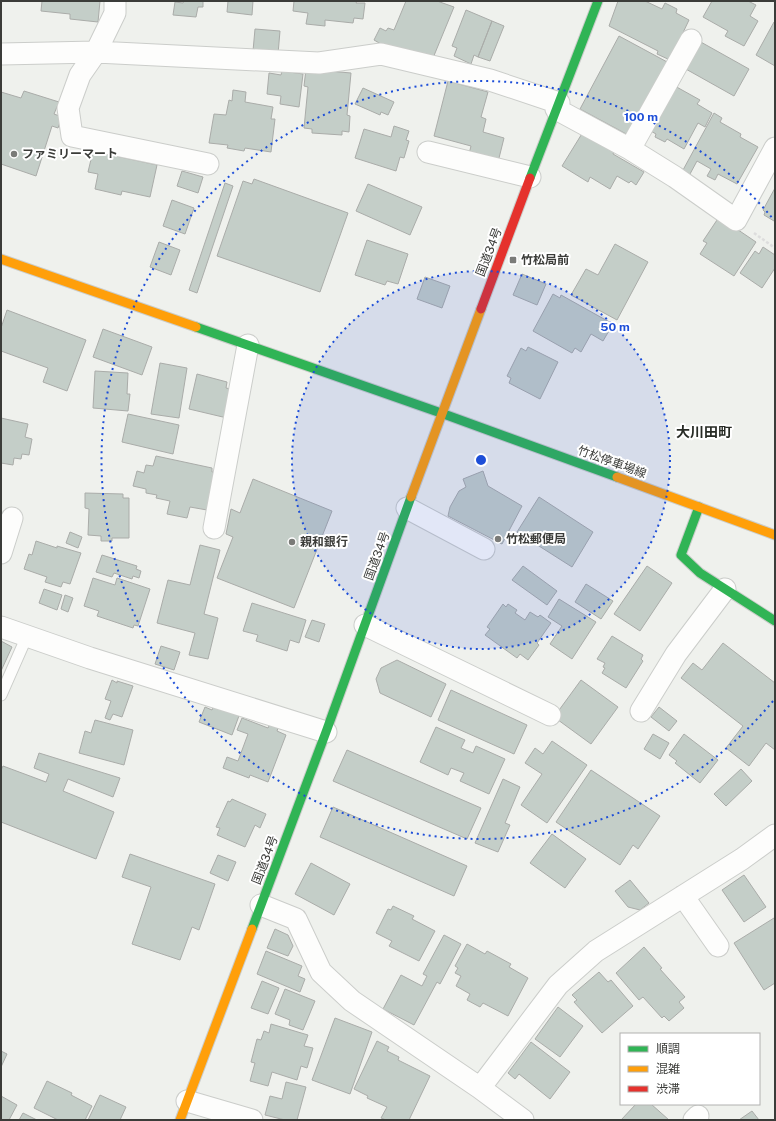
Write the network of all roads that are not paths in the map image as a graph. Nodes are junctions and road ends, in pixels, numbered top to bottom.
1 (115, 1) edge
2 (596, 2) edge
3 (691, 40) dead end
4 (96, 52) junction
5 (1, 54) edge
6 (558, 106) junction
7 (775, 148) edge
8 (630, 149) junction
9 (428, 152) dead end
10 (208, 164) dead end
11 (530, 178) junction
12 (1, 259) edge
13 (248, 345) junction
14 (441, 413) junction
15 (699, 507) junction
16 (407, 508) junction
17 (12, 518) dead end
18 (214, 528) dead end
19 (775, 535) edge
20 (484, 549) dead end
21 (1, 553) edge
22 (725, 589) junction
23 (775, 621) edge
24 (365, 625) junction
25 (1, 627) edge
26 (27, 636) junction
27 (1, 695) edge
28 (641, 711) dead end
29 (550, 715) dead end
30 (326, 732) junction
31 (775, 835) edge
32 (683, 896) junction
33 (261, 905) junction
34 (718, 946) dead end
35 (480, 1088) junction
36 (184, 1110) edge
37 (252, 1120) edge
38 (523, 1120) edge

1 - 4 street
2 - 6 main road, 国道34号
3 - 8 street
4 - 5 street
4 - 6 street
4 - 10 street
6 - 8 street
6 - 11 main road, 国道34号
7 - 8 street
9 - 11 street
11 - 14 main road, 国道34号
12 - 13 main road, 竹松停車場線
13 - 14 main road, 竹松停車場線
13 - 18 street
14 - 15 main road, 竹松停車場線
14 - 16 main road, 国道34号
15 - 19 main road, 竹松停車場線
15 - 22 main road
16 - 20 street
16 - 24 main road, 国道34号
17 - 21 street
22 - 23 main road
22 - 28 street
24 - 29 street
24 - 30 main road, 国道34号
25 - 26 street
26 - 27 lane
26 - 30 street
30 - 33 main road, 国道34号
31 - 32 street
32 - 34 street
32 - 35 street
33 - 35 street
33 - 36 main road, 国道34号
35 - 38 street
36 - 37 street

